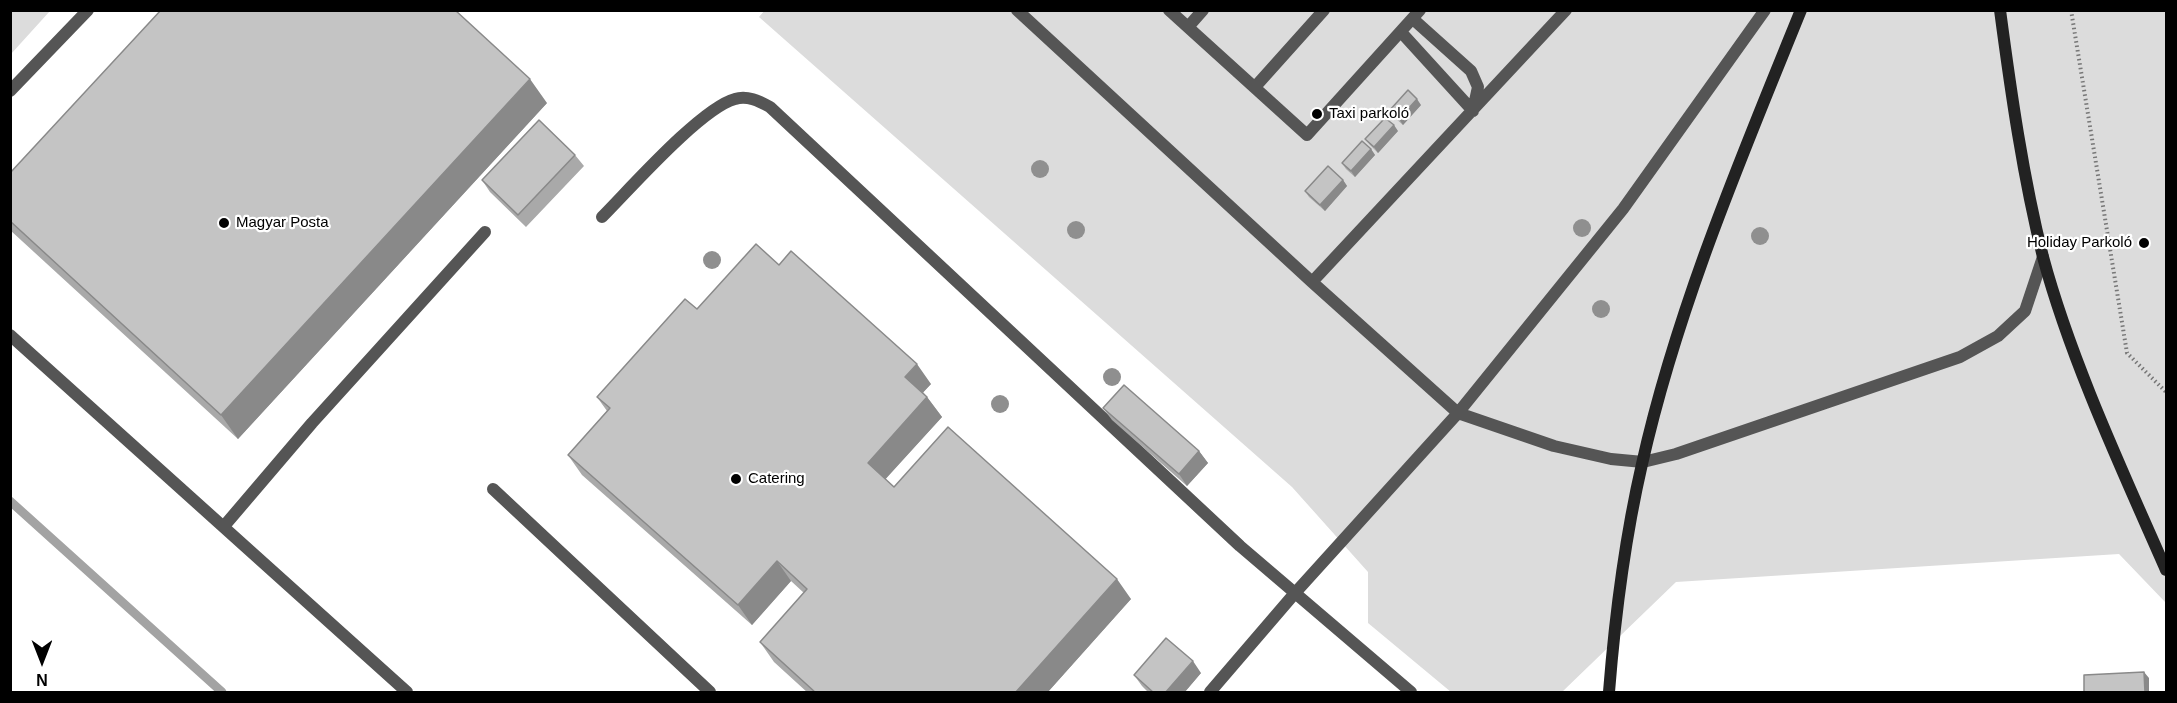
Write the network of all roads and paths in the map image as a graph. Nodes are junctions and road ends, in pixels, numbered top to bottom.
1 (88, 10) edge
2 (1017, 10) edge
3 (1169, 10) edge
4 (1203, 10) edge
5 (1324, 10) edge
6 (1566, 10) edge
7 (1765, 10) edge
8 (1802, 10) edge
9 (2000, 10) edge
10 (2071, 10) edge
11 (1416, 15) edge
12 (1188, 27) junction
13 (1401, 32) junction
14 (1255, 87) junction
15 (10, 91) edge
16 (1473, 111) junction
17 (602, 217) dead end
18 (485, 232) dead end
19 (2043, 257) junction
20 (1311, 282) junction
21 (10, 335) edge
22 (2166, 392) edge
23 (1458, 413) junction
24 (1642, 462) junction
25 (492, 489) dead end
26 (225, 525) junction
27 (2166, 570) edge
28 (1295, 593) junction
29 (710, 692) edge
30 (407, 693) edge
31 (1210, 693) edge
32 (1411, 693) edge
33 (1609, 693) edge

1 - 15 lane
2 - 20 lane
3 - 12 lane
4 - 12 lane
5 - 14 lane
6 - 16 lane
7 - 23 lane
8 - 24 street
9 - 19 street
10 - 22 path
11 - 13 lane
11 - 16 lane
12 - 14 lane
13 - 14 lane
13 - 16 lane
16 - 20 lane
17 - 28 lane
18 - 26 lane
19 - 24 lane
19 - 27 street
20 - 23 lane
21 - 26 lane
23 - 24 lane
23 - 28 lane
24 - 33 street
25 - 29 lane
26 - 30 lane
28 - 31 lane
28 - 32 lane

